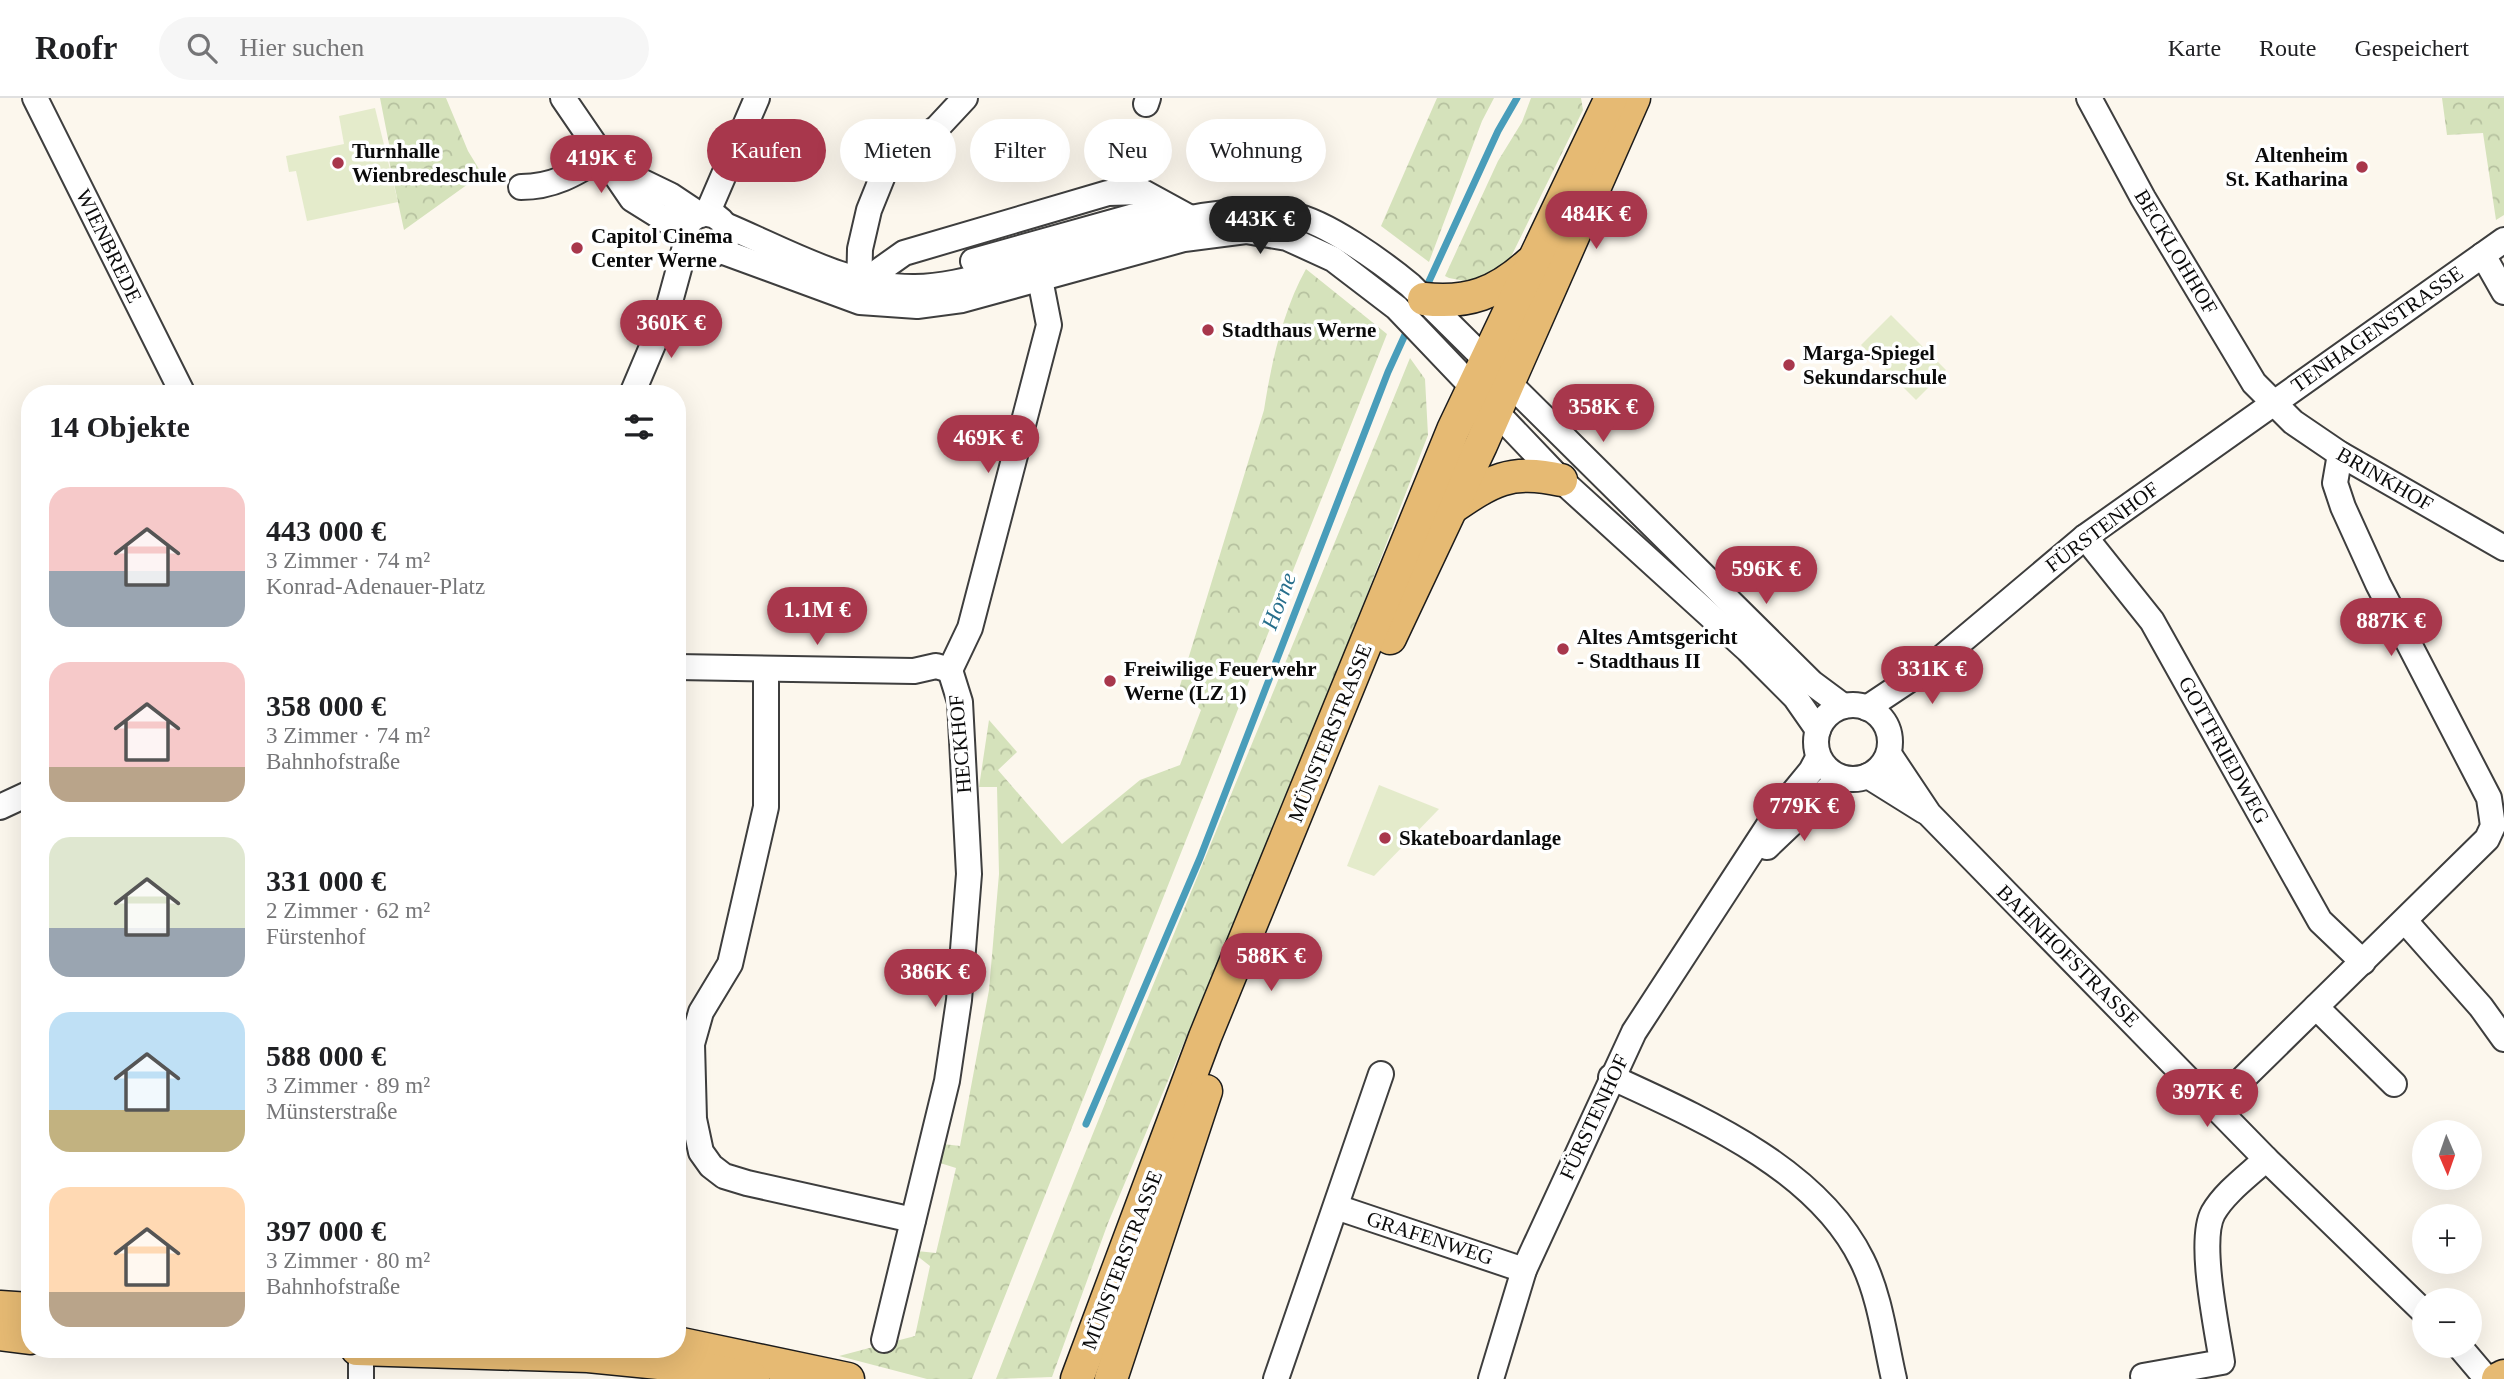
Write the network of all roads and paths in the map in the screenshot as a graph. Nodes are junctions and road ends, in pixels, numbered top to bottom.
1 (34, 98) edge
2 (564, 98) edge
3 (757, 98) edge
4 (965, 98) edge
5 (1611, 98) edge
6 (1634, 98) edge
7 (2089, 98) edge
8 (604, 160) junction
9 (521, 187) dead end
10 (1182, 220) junction
11 (1237, 232) junction
12 (704, 234) junction
13 (2504, 240) edge
14 (2483, 255) junction
15 (1535, 258) junction
16 (1040, 279) junction
17 (862, 288) junction
18 (2504, 292) edge
19 (1426, 302) junction
20 (1486, 359) junction
21 (1509, 381) junction
22 (178, 385) edge
23 (636, 385) edge
24 (1472, 387) junction
25 (2270, 403) junction
26 (1495, 413) junction
27 (2340, 454) junction
28 (1561, 480) junction
29 (1449, 510) junction
30 (2085, 537) junction
31 (2504, 548) edge
32 (1939, 660) junction
33 (686, 667) edge
34 (766, 669) junction
35 (950, 670) junction
36 (1855, 707) junction
37 (1818, 730) junction
38 (1889, 742) junction
39 (1818, 758) junction
40 (1856, 778) junction
41 (21, 797) edge
42 (0, 807) edge
43 (1929, 814) junction
44 (2499, 826) edge
45 (1738, 874) junction
46 (2405, 921) junction
47 (2363, 962) junction
48 (2316, 1007) junction
49 (2504, 1039) edge
50 (1381, 1074) dead end
51 (1611, 1077) junction
52 (2394, 1084) dead end
53 (2216, 1105) junction
54 (2266, 1158) junction
55 (1336, 1206) junction
56 (913, 1220) junction
57 (1524, 1270) junction
58 (2412, 1300) edge
59 (0, 1307) edge
60 (21, 1308) edge
61 (0, 1334) edge
62 (21, 1337) edge
63 (884, 1340) dead end
64 (686, 1345) edge
65 (360, 1358) edge
66 (609, 1358) edge
67 (2469, 1358) edge
68 (2144, 1376) dead end
69 (2504, 1376) edge
70 (361, 1379) edge
71 (753, 1379) edge
72 (848, 1379) edge
73 (1077, 1379) edge
74 (1111, 1379) edge
75 (1276, 1379) edge
76 (1491, 1379) edge
77 (1894, 1379) edge
78 (2487, 1379) edge
79 (2498, 1379) edge

1 - 22 street, WIENBREDE
2 - 8 street
3 - 12 street
4 - 17 street
5 - 15 main road, MÜNSTERSTRASSE
6 - 21 main road, MÜNSTERSTRASSE
7 - 25 street, BECKLOHHOF
8 - 9 street
8 - 12 street
10 - 11 street
10 - 17 street
10 - 17 street
10 - 19 street
11 - 16 street
11 - 19 street
12 - 17 street
12 - 17 street
12 - 23 street
13 - 14 street, TENHAGENSTRASSE
14 - 18 street, TENHAGENSTRASSE
14 - 25 street, TENHAGENSTRASSE
15 - 19 main road
15 - 20 main road, MÜNSTERSTRASSE
16 - 17 street
16 - 35 street, HECKHOF
19 - 20 street, BAHNHOFSTRASSE
19 - 24 street
20 - 21 street, BAHNHOFSTRASSE
20 - 24 main road, MÜNSTERSTRASSE
21 - 26 main road, MÜNSTERSTRASSE
21 - 36 street, BAHNHOFSTRASSE
24 - 26 street
24 - 73 main road, MÜNSTERSTRASSE
25 - 27 street, BRINKHOF
25 - 30 street, FÜRSTENHOF
26 - 28 street
26 - 29 main road, MÜNSTERSTRASSE
27 - 31 street, BRINKHOF
27 - 44 street
28 - 29 main road
28 - 37 street
29 - 74 main road, MÜNSTERSTRASSE
30 - 32 street, FÜRSTENHOF
30 - 47 street, GOTTFRIEDWEG
32 - 36 street, FÜRSTENHOF
32 - 38 street, FÜRSTENHOF
33 - 34 street
34 - 35 street
34 - 56 street
35 - 56 street, HECKHOF
36 - 37 street
36 - 38 street, BAHNHOFSTRASSE
37 - 39 street
38 - 40 street
38 - 43 street, BAHNHOFSTRASSE
39 - 40 street, BAHNHOFSTRASSE
39 - 45 street, FÜRSTENHOF
40 - 43 street, BAHNHOFSTRASSE
40 - 45 street, FÜRSTENHOF
41 - 42 street
43 - 53 street, BAHNHOFSTRASSE
44 - 46 street
45 - 51 street, FÜRSTENHOF
46 - 47 street
46 - 49 street
47 - 48 street
48 - 52 street
48 - 53 street
50 - 55 street
51 - 57 street, FÜRSTENHOF
51 - 77 street
53 - 54 street, BAHNHOFSTRASSE
54 - 58 street, BAHNHOFSTRASSE
54 - 68 street
55 - 57 street, GRAFENWEG
55 - 75 street
56 - 63 street, HECKHOF
57 - 76 street, FÜRSTENHOF
59 - 60 main road
61 - 62 main road
64 - 72 main road
65 - 70 street
66 - 71 main road
67 - 78 street
69 - 79 main road

